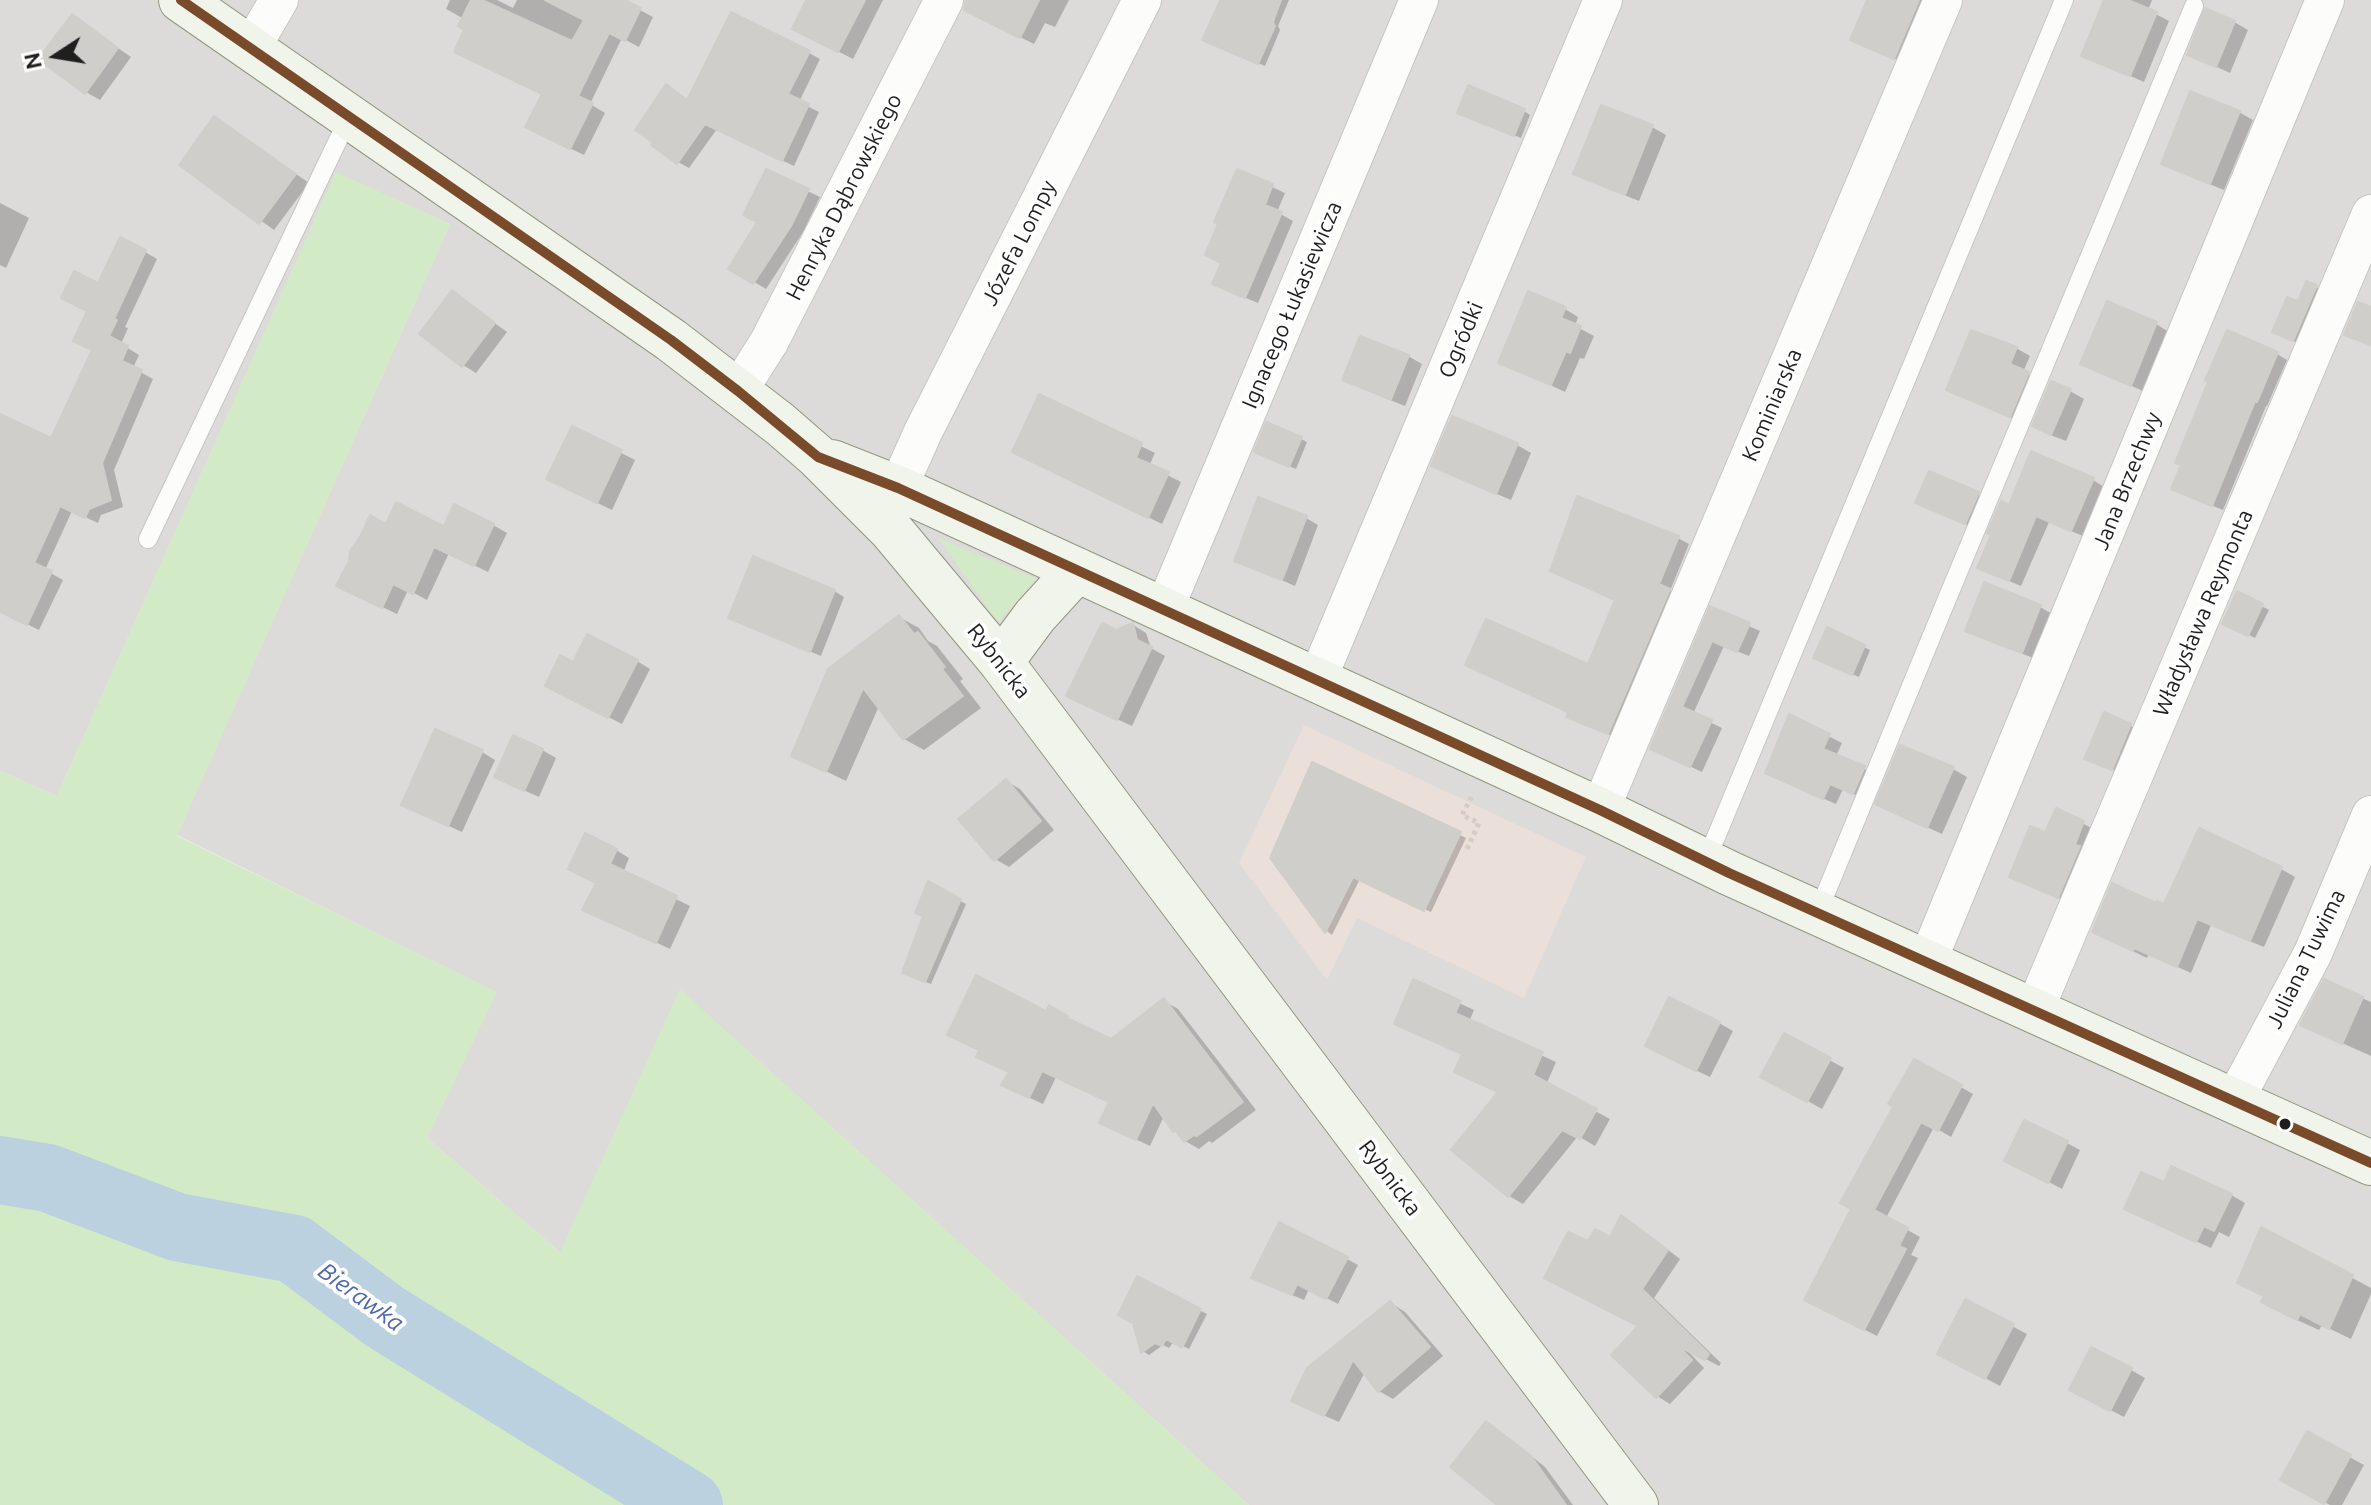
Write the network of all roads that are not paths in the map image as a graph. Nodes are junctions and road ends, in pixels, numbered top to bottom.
1 (181, 0) edge
2 (279, 0) edge
3 (944, 0) edge
4 (1142, 0) edge
5 (1419, 0) edge
6 (1603, 0) edge
7 (1943, 0) edge
8 (2064, 0) edge
9 (2325, 0) edge
10 (2194, 6) dead end
11 (251, 48) junction
12 (349, 117) junction
13 (2371, 214) edge
14 (738, 391) junction
15 (818, 457) junction
16 (898, 488) junction
17 (148, 539) dead end
18 (1077, 570) junction
19 (1164, 610) junction
20 (1001, 662) junction
21 (1317, 680) junction
22 (1600, 810) junction
23 (2371, 815) edge
24 (1706, 861) junction
25 (1818, 912) junction
26 (1927, 962) junction
27 (2034, 1011) junction
28 (2234, 1101) junction
29 (2371, 1163) edge
30 (1636, 1505) edge

1 - 11 main road, Rybnicka
2 - 11 street
3 - 14 street, Henryka Dąbrowskiego
4 - 16 street, Józefa Lompy
5 - 19 street, Ignacego Łukasiewicza
6 - 21 street, Ogródki
7 - 22 street, Kominiarska
8 - 24 lane
9 - 26 street, Jana Brzechwy
10 - 25 lane
11 - 12 main road, Rybnicka
12 - 14 main road, Rybnicka
12 - 17 lane
13 - 27 street, Władysława Reymonta
14 - 15 main road, Rybnicka
15 - 16 main road
15 - 20 main road, Rybnicka
16 - 18 main road
18 - 19 main road
18 - 20 main road
19 - 21 main road
20 - 30 main road, Rybnicka
21 - 22 main road
22 - 24 main road
23 - 28 street, Juliana Tuwima
24 - 25 main road
25 - 26 main road
26 - 27 main road
27 - 28 main road
28 - 29 main road

